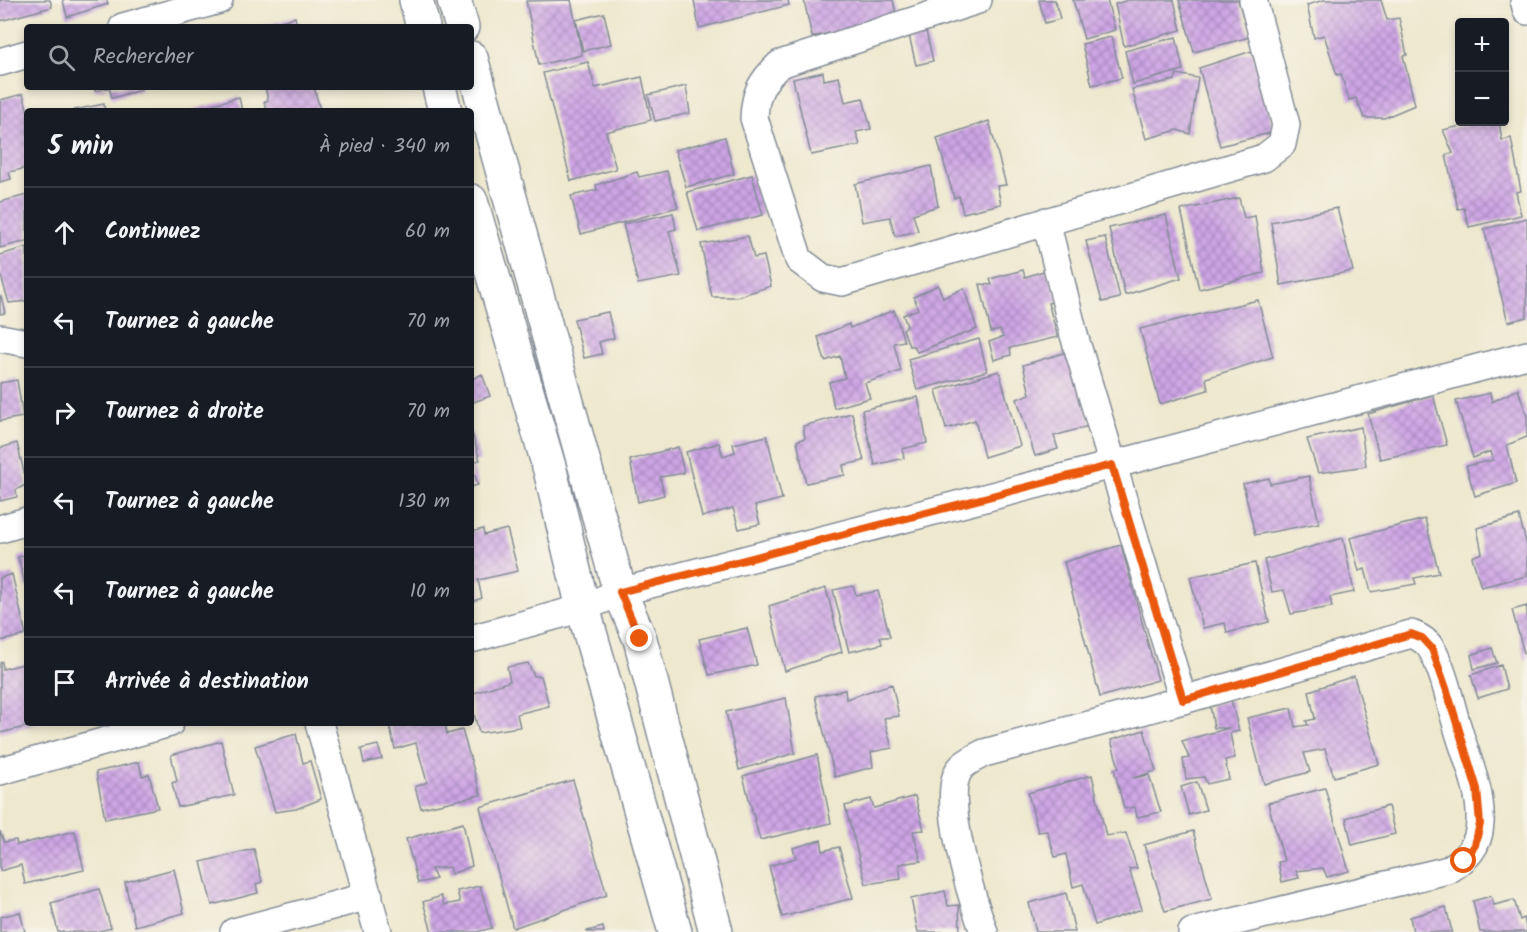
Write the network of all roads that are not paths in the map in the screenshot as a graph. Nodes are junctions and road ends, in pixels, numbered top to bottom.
1 (219, 0) edge
2 (416, 0) edge
3 (454, 0) edge
4 (978, 0) edge
5 (1253, 0) edge
6 (1524, 0) edge
7 (1527, 11) edge
8 (134, 24) edge
9 (422, 24) edge
10 (461, 24) edge
11 (24, 55) edge
12 (0, 62) edge
13 (474, 69) edge
14 (440, 90) edge
15 (444, 108) edge
16 (474, 211) edge
17 (1046, 221) junction
18 (0, 338) edge
19 (24, 342) edge
20 (1527, 355) edge
21 (1112, 465) junction
22 (24, 522) edge
23 (0, 529) edge
24 (620, 592) junction
25 (583, 608) junction
26 (474, 638) edge
27 (1183, 700) junction
28 (159, 726) edge
29 (320, 726) edge
30 (0, 771) edge
31 (369, 896) junction
32 (1245, 926) edge
33 (234, 932) edge
34 (378, 932) edge
35 (675, 932) edge
36 (716, 932) edge
37 (984, 932) edge
38 (1191, 932) edge

1 - 8 street
2 - 9 main road
3 - 10 main road
4 - 17 street
5 - 17 street
6 - 7 street
11 - 12 street
13 - 24 main road
14 - 15 main road
16 - 25 main road
17 - 21 street
18 - 19 street
20 - 21 street
21 - 24 street
21 - 27 street
22 - 23 street
24 - 25 street
24 - 36 main road
25 - 26 street
25 - 35 main road
27 - 32 street
27 - 37 street
28 - 30 street
29 - 31 street
31 - 33 street
31 - 34 street
32 - 38 street

